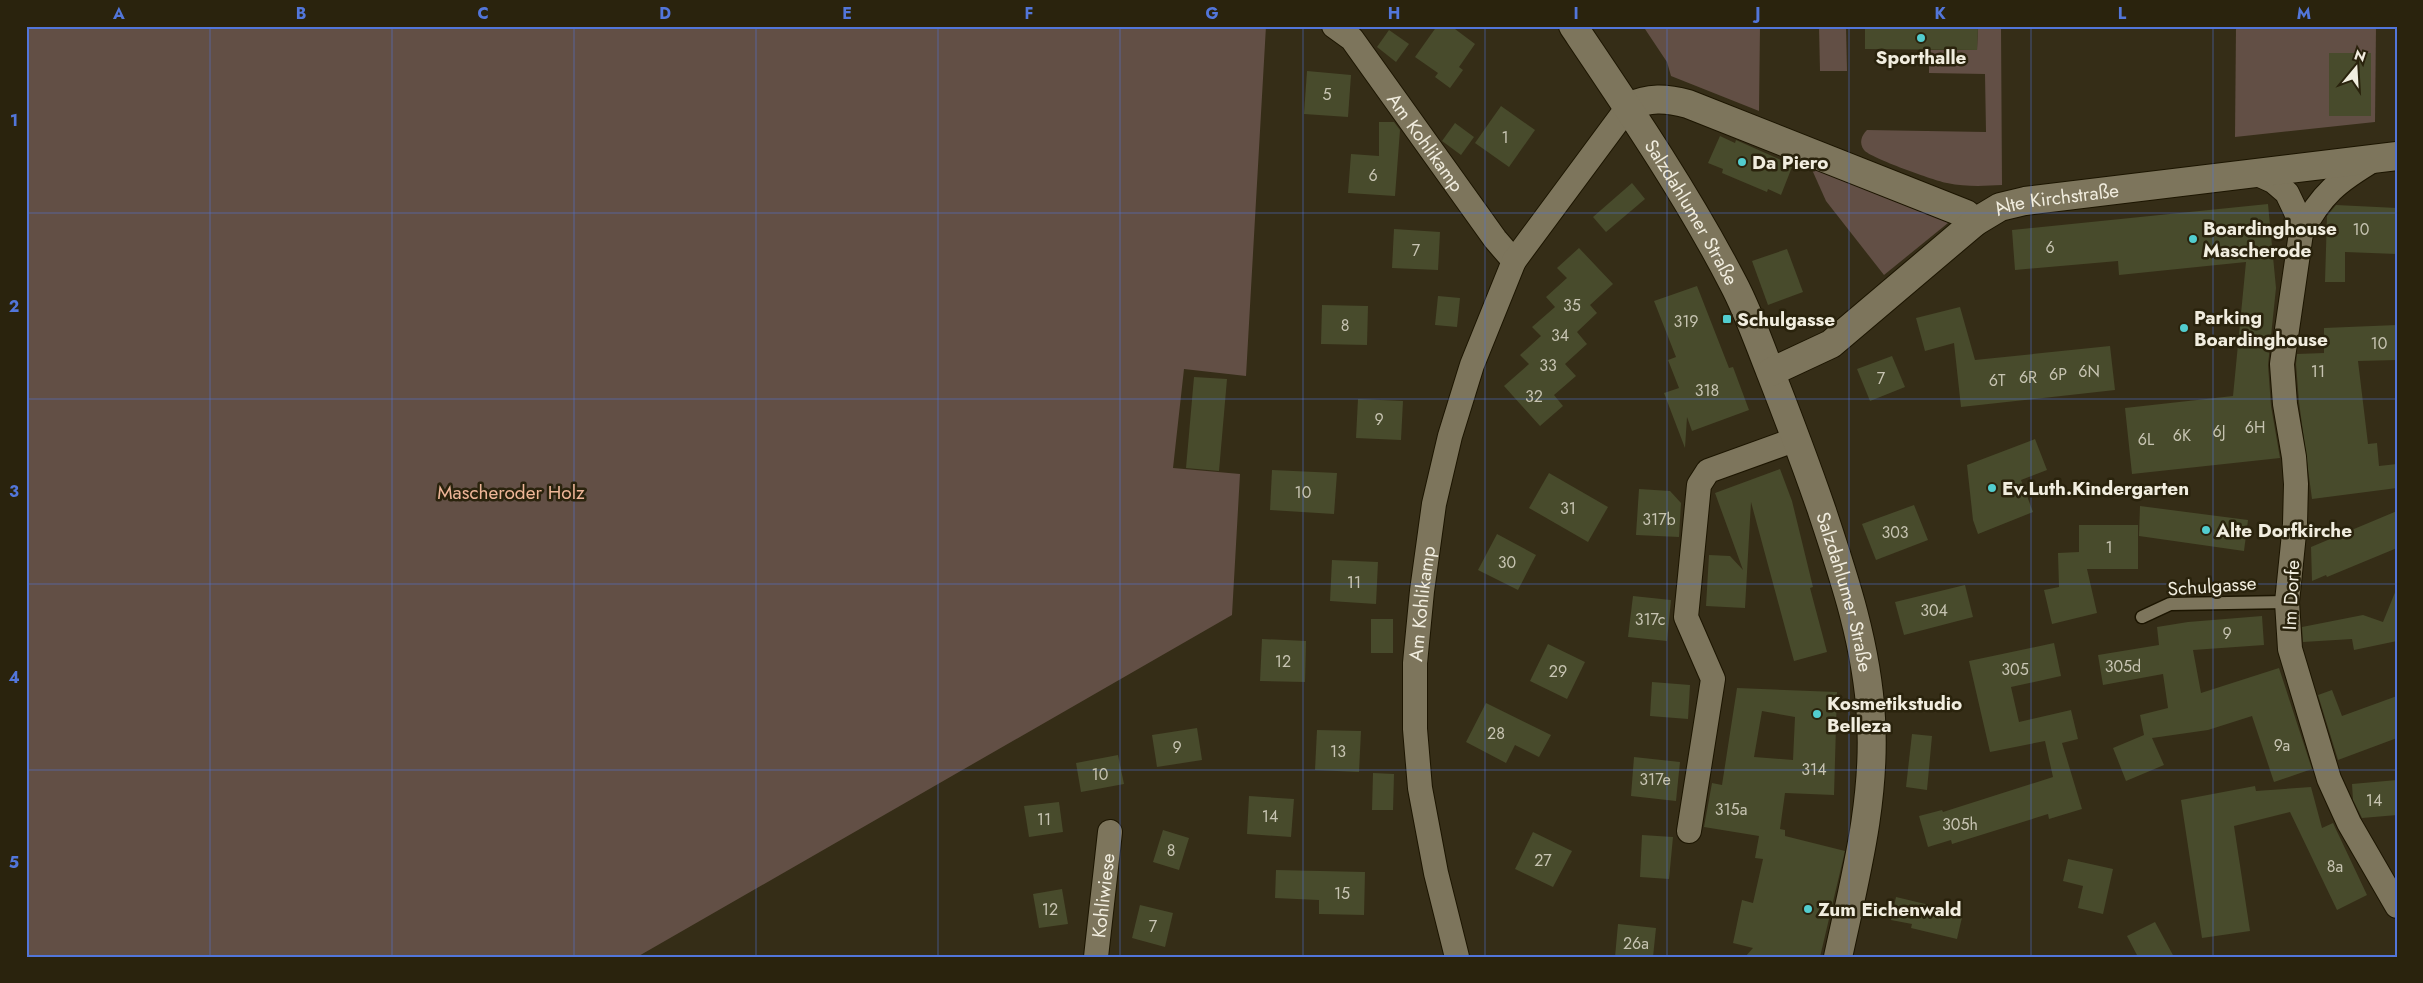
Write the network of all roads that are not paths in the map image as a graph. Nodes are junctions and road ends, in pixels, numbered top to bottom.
1 (1334, 26) edge
2 (1573, 26) edge
3 (1628, 107) junction
4 (2386, 157) edge
5 (2253, 172) junction
6 (1975, 222) junction
7 (2300, 234) junction
8 (1514, 261) junction
9 (1770, 372) junction
10 (1797, 439) junction
11 (2287, 602) junction
12 (2142, 617) dead end
13 (1689, 831) dead end
14 (1110, 832) dead end
15 (2397, 906) edge
16 (1096, 957) edge
17 (1457, 957) edge
18 (1838, 957) edge

1 - 8 street, Am Kohlikamp
2 - 3 main road, Salzdahlumer Straße
3 - 6 main road
3 - 8 street, Am Kohlikamp
3 - 9 main road, Salzdahlumer Straße
4 - 5 main road, Alte Kirchstraße
4 - 7 street, Im Dorfe
5 - 6 main road, Alte Kirchstraße
5 - 7 street, Im Dorfe
6 - 9 main road, Alte Kirchstraße
7 - 11 street, Im Dorfe
8 - 17 street, Am Kohlikamp
9 - 10 main road, Salzdahlumer Straße
10 - 13 street
10 - 18 main road, Salzdahlumer Straße
11 - 12 lane, Schulgasse
11 - 15 street, Im Dorfe
14 - 16 street, Kohliwiese

